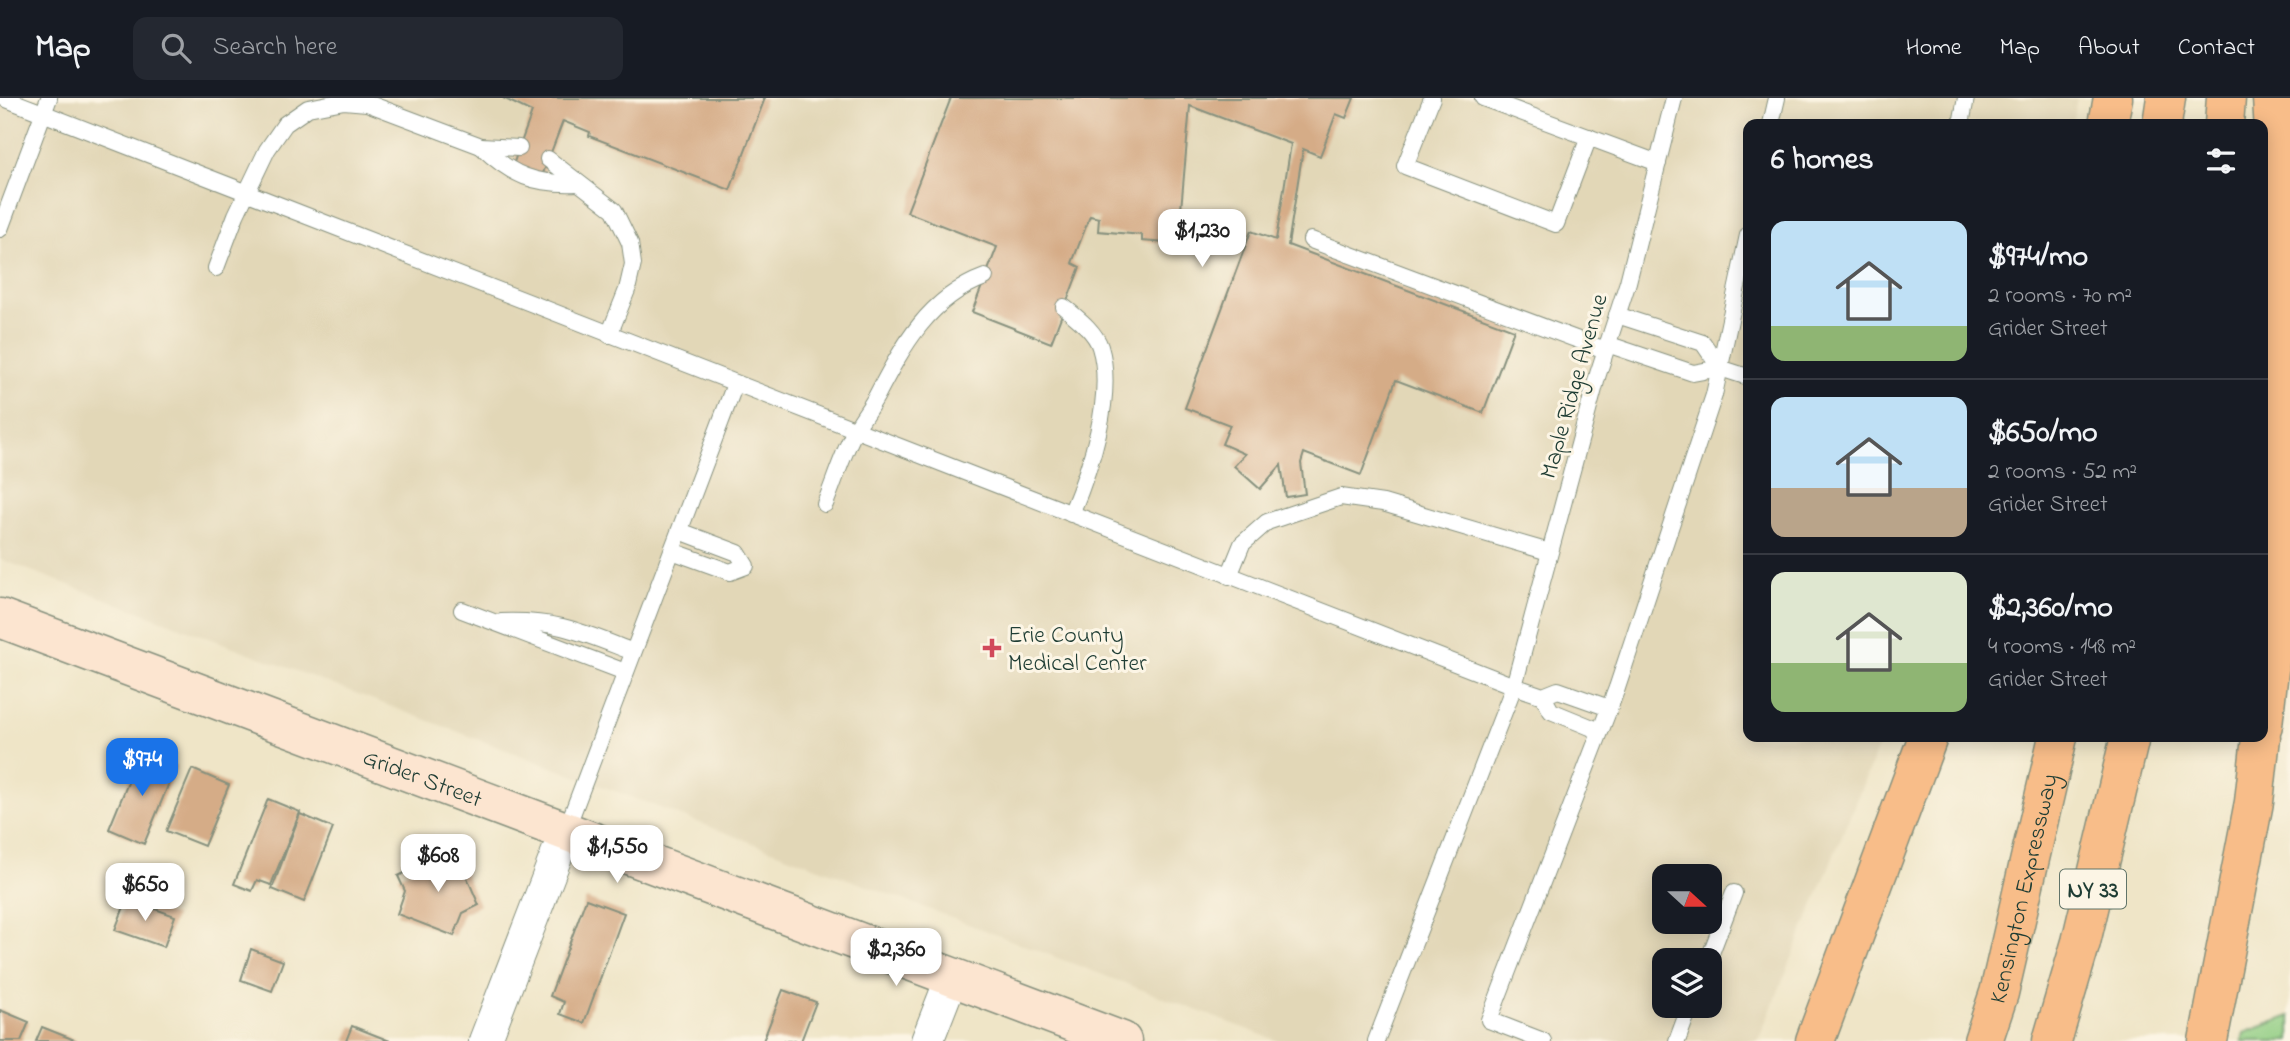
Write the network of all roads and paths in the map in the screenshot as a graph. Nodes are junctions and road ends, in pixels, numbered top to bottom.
1 (4, 98) edge
2 (49, 98) edge
3 (1432, 98) edge
4 (1483, 98) edge
5 (1674, 98) edge
6 (1777, 98) edge
7 (1966, 98) edge
8 (2113, 98) edge
9 (2166, 98) edge
10 (2226, 98) edge
11 (2272, 98) edge
12 (43, 116) junction
13 (1772, 119) edge
14 (1962, 119) edge
15 (2109, 119) edge
16 (2163, 119) edge
17 (2224, 119) edge
18 (1589, 137) junction
19 (481, 146) junction
20 (519, 148) dead end
21 (548, 159) dead end
22 (1658, 163) junction
23 (578, 183) junction
24 (8, 193) edge
25 (248, 195) junction
26 (0, 229) edge
27 (1311, 240) dead end
28 (1743, 259) edge
29 (216, 268) dead end
30 (985, 277) dead end
31 (1064, 307) dead end
32 (1617, 315) junction
33 (608, 335) junction
34 (1606, 347) junction
35 (1720, 368) junction
36 (1743, 375) edge
37 (735, 384) junction
38 (855, 430) junction
39 (825, 504) dead end
40 (1071, 514) junction
41 (680, 531) junction
42 (672, 551) junction
43 (1549, 552) junction
44 (1229, 576) junction
45 (461, 610) dead end
46 (0, 618) edge
47 (496, 623) junction
48 (633, 652) junction
49 (625, 673) junction
50 (2268, 679) edge
51 (1514, 686) junction
52 (1543, 696) junction
53 (1609, 708) junction
54 (1600, 731) junction
55 (1926, 742) edge
56 (2057, 742) edge
57 (2129, 742) edge
58 (2260, 742) edge
59 (565, 833) junction
60 (1734, 893) dead end
61 (1713, 948) edge
62 (952, 977) junction
63 (1686, 1018) edge
64 (485, 1041) edge
65 (927, 1041) edge
66 (1122, 1041) edge
67 (1376, 1041) edge
68 (1543, 1041) edge
69 (1677, 1041) edge
70 (1815, 1041) edge
71 (1983, 1041) edge
72 (2052, 1041) edge
73 (2208, 1041) edge

1 - 12 lane
2 - 12 lane
3 - 18 lane
4 - 18 lane
5 - 22 lane, Maple Ridge Avenue
6 - 13 lane
7 - 14 lane
8 - 15 highway
9 - 16 highway
10 - 17 highway
11 - 50 highway
12 - 24 lane
12 - 25 lane
18 - 22 lane
19 - 20 lane
19 - 23 lane
19 - 25 lane
21 - 23 lane
22 - 32 lane, Maple Ridge Avenue
23 - 33 lane
24 - 26 lane
25 - 29 lane
25 - 33 lane
27 - 34 lane
28 - 35 lane
30 - 38 lane
31 - 40 lane
32 - 34 lane, Maple Ridge Avenue
32 - 35 lane
33 - 37 lane
34 - 35 lane
34 - 43 lane, Maple Ridge Avenue
35 - 36 lane
35 - 53 lane
37 - 38 lane
37 - 41 lane
38 - 39 lane
38 - 40 lane
40 - 44 lane
41 - 42 lane
41 - 42 lane
42 - 48 lane
43 - 44 lane
43 - 51 lane, Maple Ridge Avenue
44 - 51 lane
45 - 47 lane
46 - 59 street, Grider Street
47 - 48 lane
47 - 49 lane
48 - 49 lane
49 - 59 lane
51 - 52 lane
51 - 67 lane, Maple Ridge Avenue
52 - 53 lane
52 - 54 lane
53 - 54 lane
54 - 68 lane
55 - 70 highway
56 - 71 highway, Kensington Expressway / NY 33
57 - 72 highway, NY 33
58 - 73 highway
59 - 62 street, Grider Street
59 - 64 street
60 - 61 lane
62 - 65 street
62 - 66 street, Grider Street
63 - 69 lane

